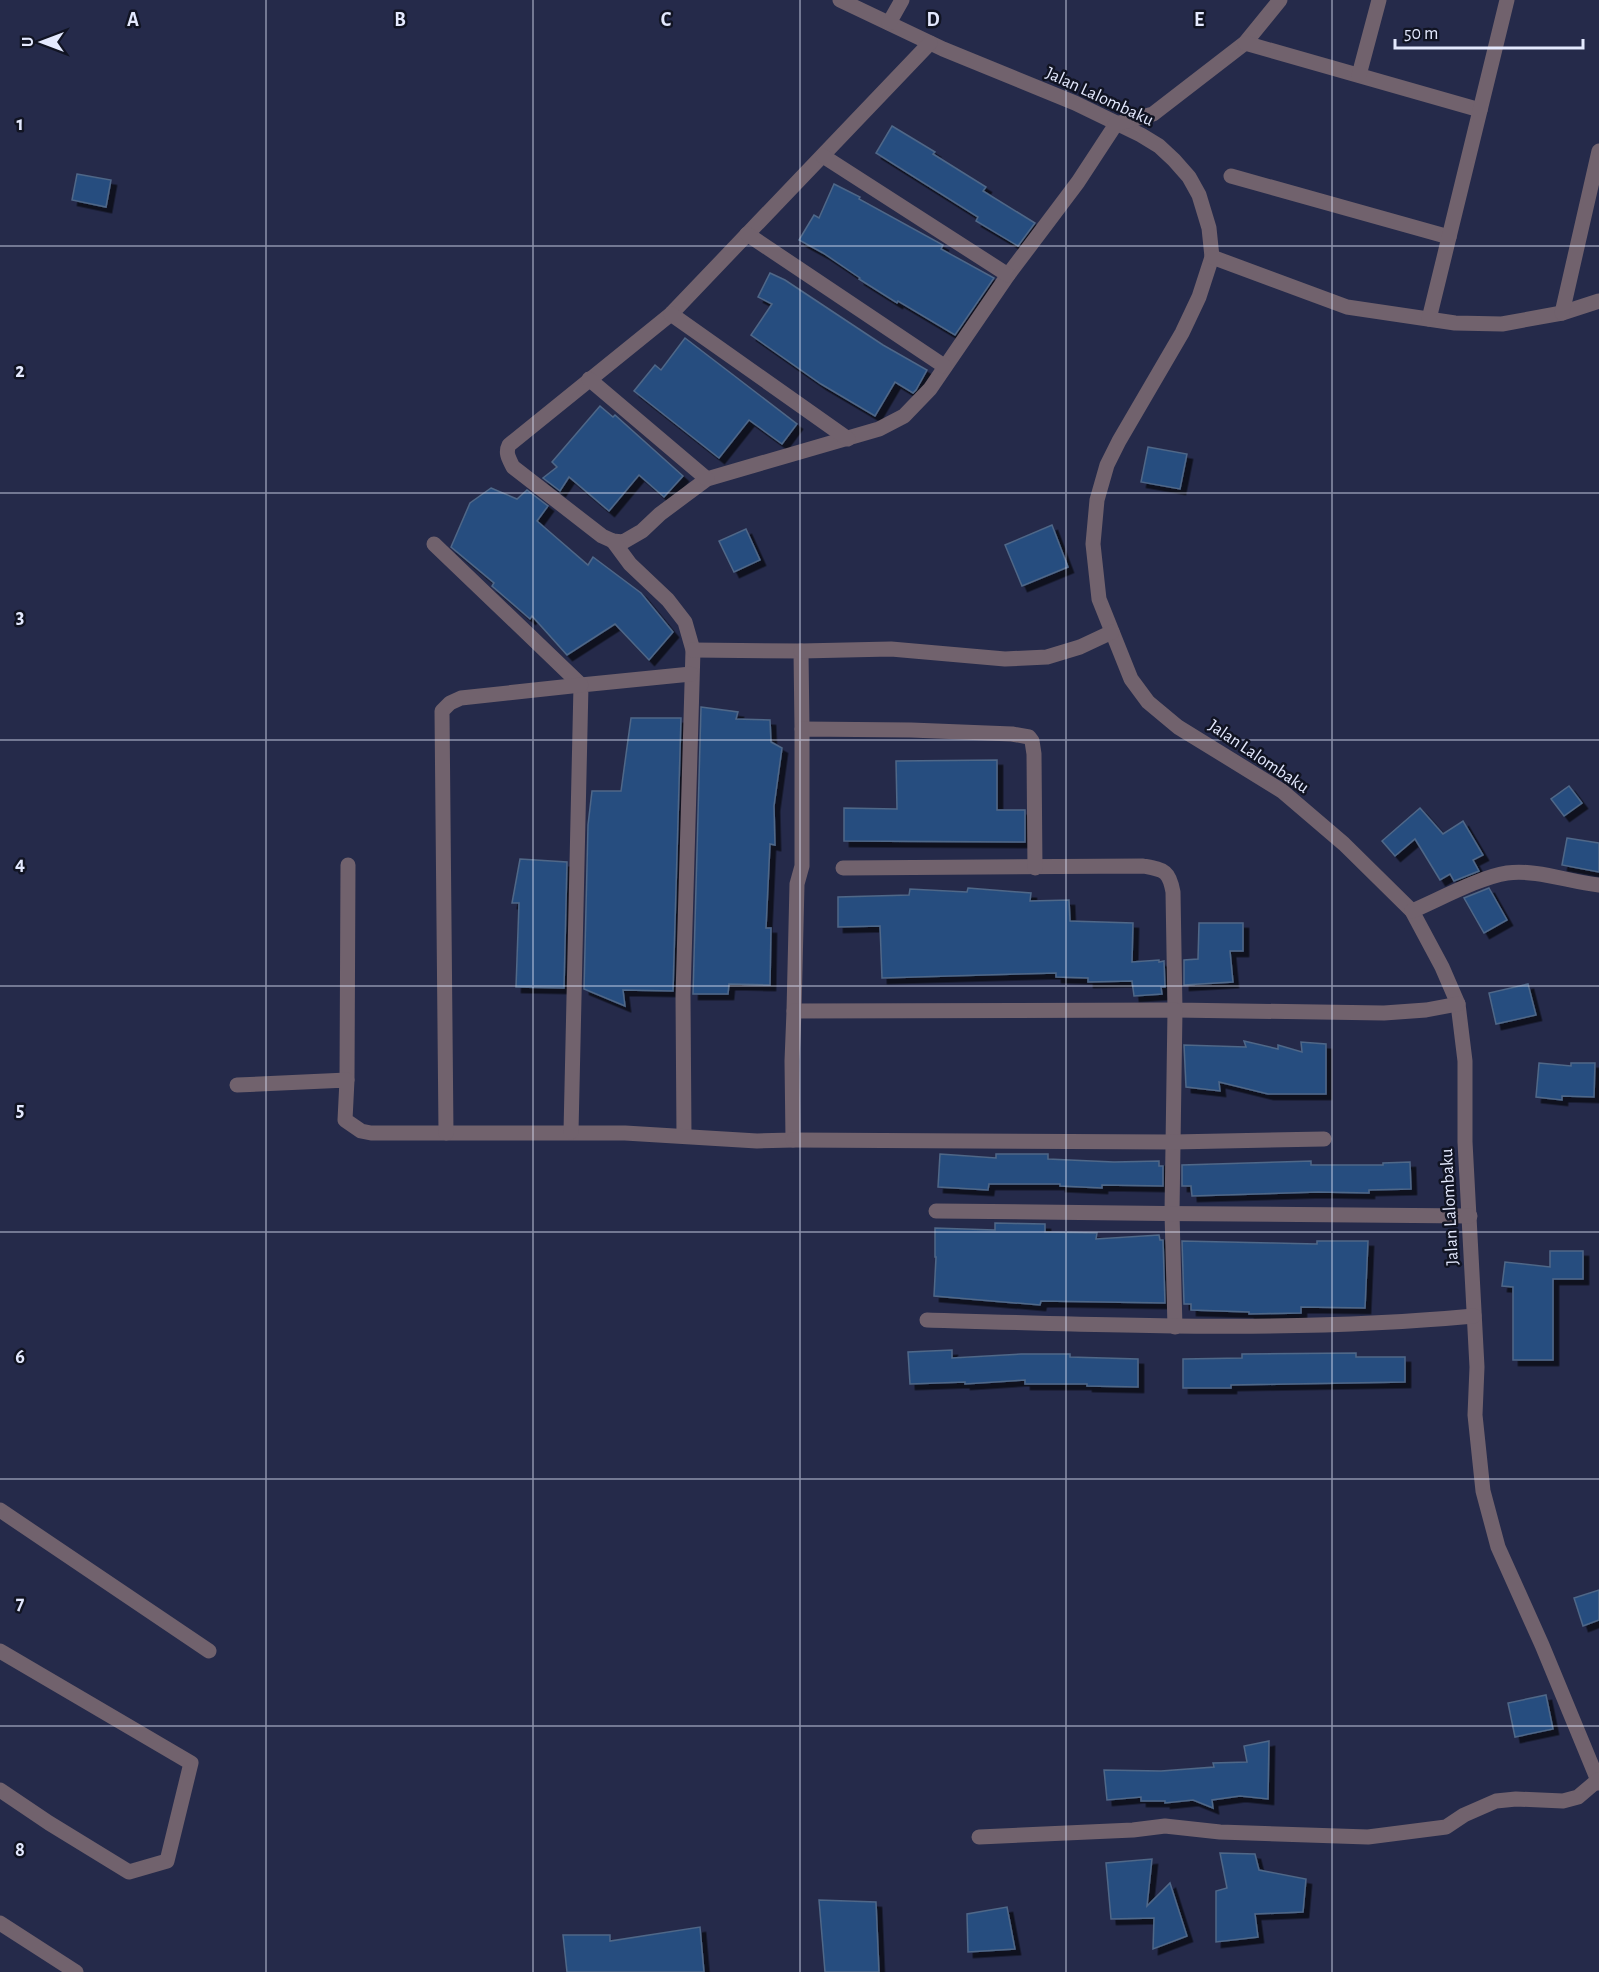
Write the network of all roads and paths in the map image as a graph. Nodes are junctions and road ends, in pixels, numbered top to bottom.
1 (840, 0) edge
2 (902, 0) edge
3 (1280, 0) edge
4 (1379, 0) edge
5 (1507, 0) edge
6 (889, 23) junction
7 (930, 43) junction
8 (1245, 43) junction
9 (1359, 75) junction
10 (1480, 110) junction
11 (1116, 124) junction
12 (1599, 151) edge
13 (823, 156) junction
14 (1231, 176) dead end
15 (747, 234) junction
16 (1449, 237) junction
17 (1212, 257) junction
18 (1008, 275) junction
19 (1599, 301) edge
20 (1562, 313) junction
21 (670, 314) junction
22 (1429, 319) junction
23 (944, 366) junction
24 (589, 379) junction
25 (848, 439) junction
26 (707, 479) junction
27 (613, 541) junction
28 (434, 544) dead end
29 (1112, 632) junction
30 (693, 650) junction
31 (801, 651) junction
32 (691, 674) junction
33 (581, 685) junction
34 (802, 729) junction
35 (348, 865) dead end
36 (843, 868) dead end
37 (1035, 868) junction
38 (1599, 885) edge
39 (1412, 911) junction
40 (1458, 1004) junction
41 (1174, 1010) junction
42 (794, 1011) junction
43 (347, 1080) junction
44 (237, 1085) dead end
45 (572, 1132) junction
46 (446, 1133) junction
47 (684, 1136) junction
48 (1324, 1139) dead end
49 (793, 1140) junction
50 (1173, 1142) junction
51 (936, 1211) dead end
52 (1172, 1213) junction
53 (1470, 1216) junction
54 (1474, 1316) junction
55 (927, 1320) dead end
56 (1174, 1327) junction
57 (0, 1510) edge
58 (0, 1651) edge
59 (209, 1651) dead end
60 (1598, 1782) edge
61 (0, 1790) edge
62 (979, 1838) dead end
63 (0, 1923) edge
64 (76, 1972) edge

1 - 6 street, Jalan Lalombaku
2 - 6 street
3 - 8 street
4 - 9 street
5 - 10 street
6 - 7 street, Jalan Lalombaku
7 - 11 street, Jalan Lalombaku
7 - 13 street
8 - 9 street
8 - 11 street
9 - 10 street
10 - 16 street
11 - 17 street, Jalan Lalombaku
11 - 18 street
12 - 20 street
13 - 15 street
13 - 18 street
14 - 16 street
15 - 21 street
15 - 23 street
16 - 22 street
17 - 22 street
17 - 29 street, Jalan Lalombaku
18 - 23 street
19 - 20 street
20 - 22 street
21 - 24 street
21 - 25 street
23 - 25 street
24 - 26 street
24 - 27 street
25 - 26 street
26 - 27 street
27 - 30 street
28 - 33 street
29 - 31 street
29 - 39 street, Jalan Lalombaku
30 - 31 street
30 - 32 street
31 - 34 street
32 - 33 street
32 - 47 street
33 - 45 street
33 - 46 street
34 - 37 street
34 - 42 street
35 - 43 street
36 - 37 street
37 - 41 street
38 - 39 street
39 - 40 street, Jalan Lalombaku
40 - 41 street
40 - 53 street, Jalan Lalombaku
41 - 42 street
41 - 50 street
42 - 49 street
43 - 44 street
43 - 46 street
45 - 46 street
45 - 47 street
47 - 49 street
48 - 50 street
49 - 50 street
50 - 52 street
51 - 52 street
52 - 53 street
52 - 56 street
53 - 54 street, Jalan Lalombaku
54 - 56 street
54 - 60 street, Jalan Lalombaku
55 - 56 street
57 - 59 street
58 - 61 street
60 - 62 street
63 - 64 street

